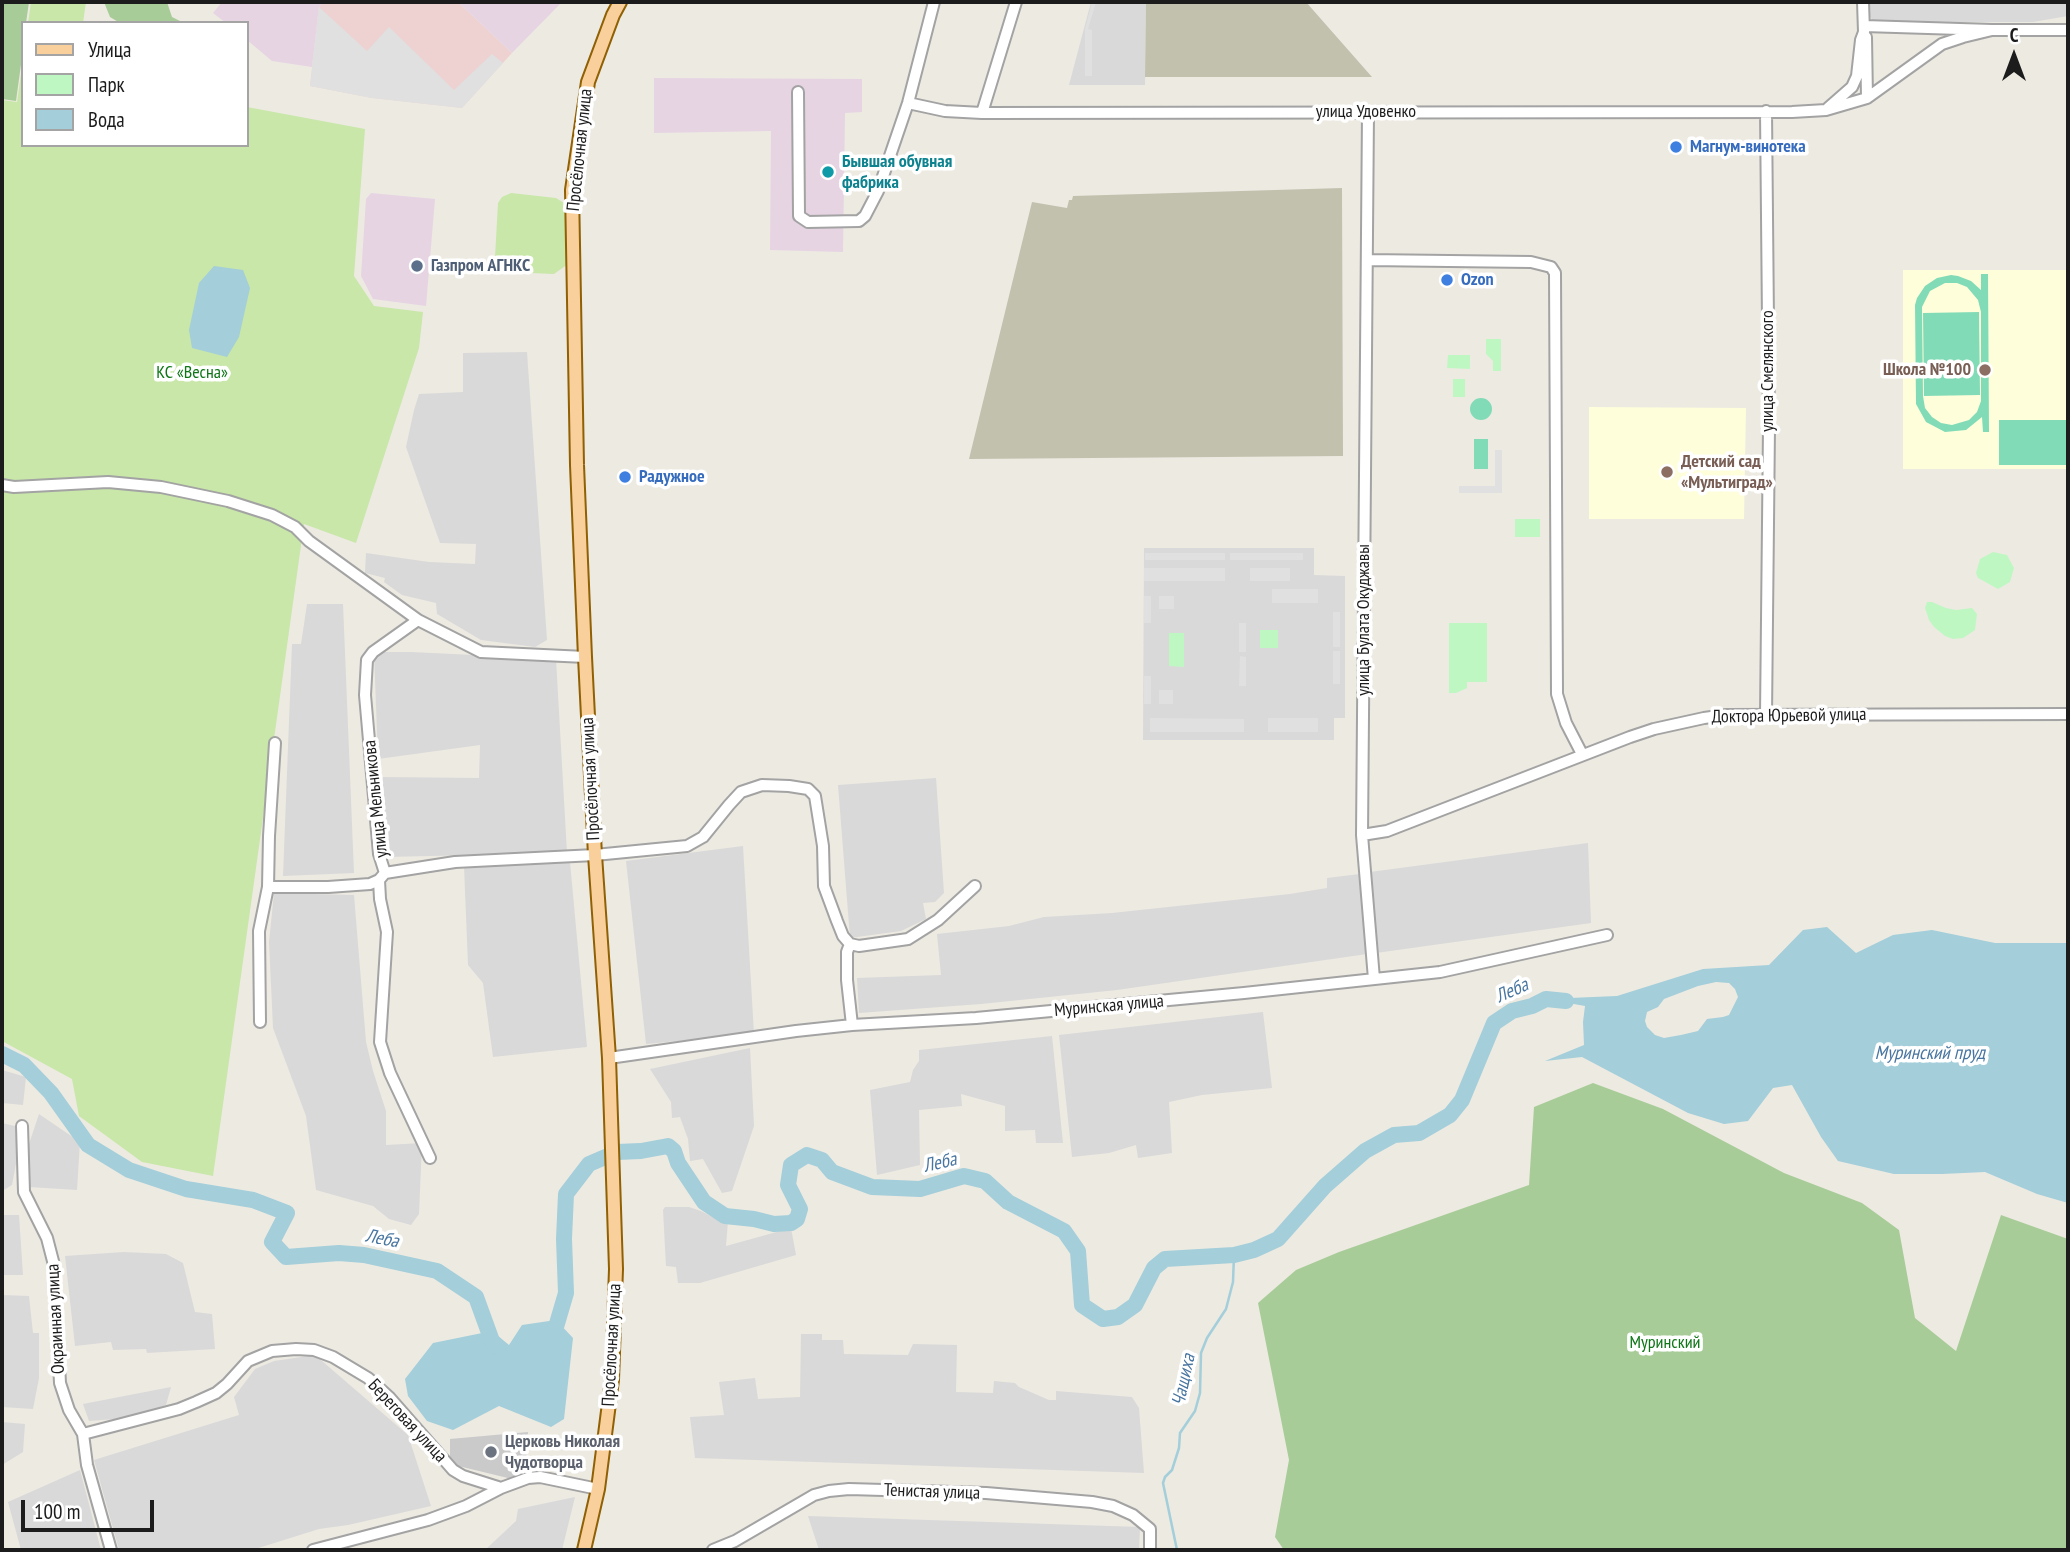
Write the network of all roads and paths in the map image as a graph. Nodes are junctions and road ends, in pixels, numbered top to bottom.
1 (620, 2) edge
2 (934, 2) edge
3 (1016, 2) edge
4 (1863, 2) edge
5 (1992, 30) junction
6 (2068, 30) edge
7 (1863, 32) junction
8 (1852, 87) junction
9 (798, 92) dead end
10 (1861, 100) junction
11 (908, 103) junction
12 (1826, 110) junction
13 (1766, 111) junction
14 (982, 113) junction
15 (1368, 113) junction
16 (1367, 260) junction
17 (2, 485) edge
18 (418, 620) junction
19 (585, 657) junction
20 (2068, 714) edge
21 (1766, 715) junction
22 (275, 743) dead end
23 (1582, 754) junction
24 (1362, 835) junction
25 (595, 855) junction
26 (382, 877) junction
27 (975, 886) dead end
28 (268, 887) junction
29 (1607, 935) dead end
30 (850, 944) junction
31 (1374, 979) junction
32 (260, 1022) dead end
33 (852, 1025) junction
34 (609, 1058) junction
35 (22, 1126) dead end
36 (430, 1157) dead end
37 (83, 1434) junction
38 (501, 1488) junction
39 (598, 1489) junction
40 (111, 1550) edge
41 (313, 1550) edge
42 (584, 1550) edge
43 (713, 1550) edge
44 (1150, 1550) edge

1 - 19 main road, Просёлочная улица
2 - 11 street
3 - 14 street
4 - 7 street
5 - 6 street, улица Удовенко
5 - 7 street, улица Удовенко
5 - 10 street, улица Удовенко
7 - 8 street
7 - 10 street
8 - 10 street
8 - 12 street
9 - 11 street
10 - 12 street, улица Удовенко
11 - 14 street, улица Удовенко
12 - 13 street, улица Удовенко
13 - 15 street, улица Удовенко
13 - 21 street, улица Смелянского
14 - 15 street, улица Удовенко
15 - 16 street, улица Булата Окуджавы
16 - 23 street
16 - 24 street, улица Булата Окуджавы
17 - 18 street
18 - 19 street
18 - 26 street, улица Мельникова
19 - 25 main road, Просёлочная улица
20 - 21 street, Доктора Юрьевой улица
21 - 23 street, Доктора Юрьевой улица
22 - 28 street
23 - 24 street, Доктора Юрьевой улица
24 - 31 street, улица Булата Окуджавы
25 - 26 street
25 - 30 street
25 - 34 main road, Просёлочная улица
26 - 28 street
26 - 36 street, улица Мельникова
27 - 30 street
28 - 32 street
29 - 31 street, Муринская улица
30 - 33 street
31 - 33 street, Муринская улица
33 - 34 street, Муринская улица
34 - 39 main road, Просёлочная улица
35 - 37 street, Окраинная улица
37 - 38 street, Береговая улица
37 - 40 street, Окраинная улица
38 - 39 street
38 - 41 street
39 - 42 main road, Просёлочная улица
43 - 44 street, Тенистая улица

